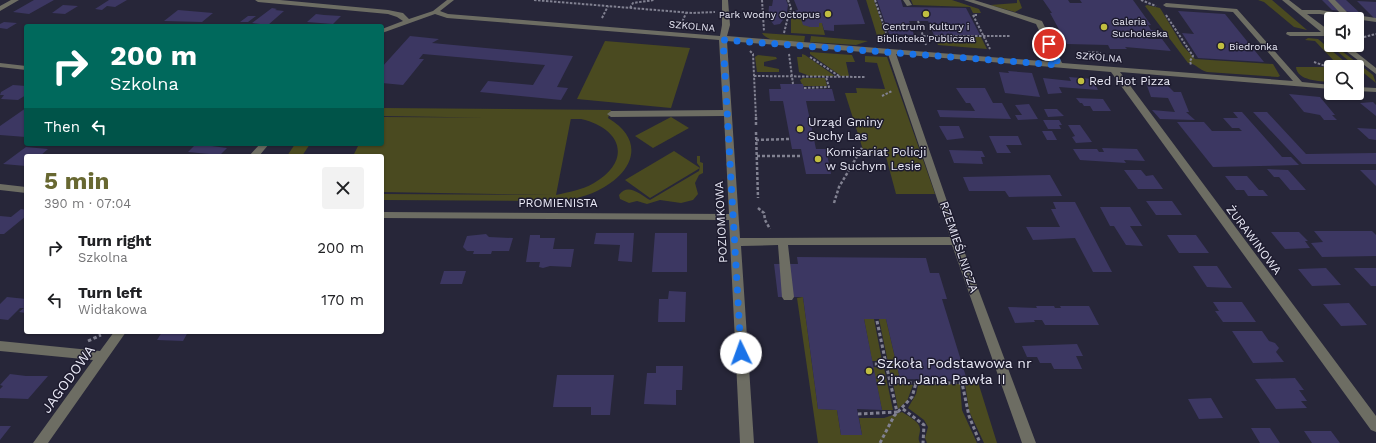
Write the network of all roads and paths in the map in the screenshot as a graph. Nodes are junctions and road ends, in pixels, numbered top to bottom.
1 (16, 0) edge
2 (258, 0) edge
3 (451, 0) edge
4 (534, 0) edge
5 (654, 0) edge
6 (725, 0) edge
7 (762, 0) edge
8 (788, 0) edge
9 (875, 0) edge
10 (968, 0) edge
11 (1141, 0) edge
12 (1285, 0) edge
13 (1331, 0) edge
14 (608, 6) junction
15 (1163, 7) junction
16 (630, 8) junction
17 (0, 9) edge
18 (435, 12) junction
19 (718, 12) dead end
20 (790, 12) dead end
21 (1300, 12) junction
22 (1343, 12) edge
23 (686, 13) junction
24 (1324, 14) edge
25 (973, 15) dead end
26 (603, 16) dead end
27 (788, 17) dead end
28 (1364, 18) edge
29 (1376, 20) edge
30 (407, 21) junction
31 (918, 21) dead end
32 (675, 25) dead end
33 (384, 30) edge
34 (1324, 30) edge
35 (764, 31) dead end
36 (784, 33) dead end
37 (1290, 34) dead end
38 (1376, 34) edge
39 (1324, 35) edge
40 (923, 36) junction
41 (984, 36) junction
42 (1010, 36) dead end
43 (1364, 37) edge
44 (723, 40) junction
45 (926, 45) dead end
46 (890, 47) junction
47 (990, 50) dead end
48 (750, 51) dead end
49 (1088, 52) dead end
50 (1351, 52) edge
51 (789, 53) dead end
52 (1101, 53) dead end
53 (807, 54) dead end
54 (1314, 62) dead end
55 (0, 65) edge
56 (1059, 65) junction
57 (1191, 65) dead end
58 (1324, 66) edge
59 (24, 68) edge
60 (1113, 69) junction
61 (1376, 72) edge
62 (754, 76) junction
63 (792, 76) junction
64 (826, 77) junction
65 (840, 77) junction
66 (865, 77) dead end
67 (792, 84) dead end
68 (1299, 84) junction
69 (1324, 86) edge
70 (804, 88) dead end
71 (1364, 89) edge
72 (1376, 90) edge
73 (727, 113) junction
74 (611, 114) dead end
75 (756, 125) dead end
76 (756, 132) dead end
77 (790, 139) dead end
78 (756, 140) junction
79 (264, 146) edge
80 (862, 148) dead end
81 (256, 154) edge
82 (757, 156) junction
83 (802, 156) dead end
84 (0, 187) edge
85 (24, 190) edge
86 (758, 198) dead end
87 (834, 203) dead end
88 (758, 208) dead end
89 (384, 215) edge
90 (733, 217) junction
91 (770, 233) dead end
92 (956, 241) junction
93 (735, 242) junction
94 (783, 242) junction
95 (788, 297) dead end
96 (877, 321) dead end
97 (119, 334) edge
98 (0, 346) edge
99 (103, 356) junction
100 (873, 364) dead end
101 (886, 364) junction
102 (890, 381) junction
103 (916, 383) junction
104 (903, 409) junction
105 (897, 412) junction
106 (858, 414) dead end
107 (1376, 426) edge
108 (40, 443) edge
109 (746, 443) edge
110 (880, 443) edge
111 (924, 443) edge
112 (980, 443) edge
113 (1028, 443) edge

1 - 17 street
2 - 30 street
3 - 18 street
4 - 14 path
5 - 16 path
6 - 44 street, POZIOMKOWA
7 - 35 path
8 - 20 path
9 - 46 path
10 - 56 street
11 - 15 path
12 - 21 street
13 - 22 street
14 - 16 path
14 - 26 path
15 - 57 path
15 - 68 street
16 - 23 path
18 - 30 street
18 - 44 street, SZKOLNA
19 - 23 path
21 - 24 street
21 - 34 street
23 - 32 path
25 - 41 path
27 - 36 path
28 - 29 street
30 - 33 street
31 - 40 path
37 - 39 street
38 - 43 path
40 - 41 path
40 - 45 path
41 - 42 path
41 - 47 path
44 - 46 street, SZKOLNA
44 - 73 street, POZIOMKOWA
46 - 56 street, SZKOLNA
46 - 92 street, RZEMIEŚLNICZA
48 - 62 path
49 - 52 path
50 - 61 street
51 - 63 path
53 - 65 path
54 - 58 path
55 - 59 street
56 - 60 street, SZKOLNA
60 - 68 street, SZKOLNA
60 - 107 street, ŻURAWINOWA
62 - 63 path
62 - 75 path
63 - 64 path
63 - 67 path
64 - 65 path
64 - 70 path
65 - 66 path
68 - 69 street, SZKOLNA
71 - 72 street
73 - 74 street
73 - 90 street, POZIOMKOWA
76 - 78 path
77 - 78 path
78 - 82 path
79 - 81 street
80 - 87 path
82 - 83 path
82 - 86 path
84 - 85 street
88 - 91 path
89 - 90 street, PROMIENISTA
90 - 93 street, POZIOMKOWA
92 - 94 street
92 - 113 street, RZEMIEŚLNICZA
93 - 94 street
93 - 109 street, POZIOMKOWA
94 - 95 street
96 - 101 path
97 - 99 street, JAGODOWA
98 - 99 street
99 - 108 street, JAGODOWA
100 - 101 path
101 - 102 path
102 - 103 path
102 - 105 path
103 - 104 path
103 - 112 path
104 - 105 path
104 - 111 path
105 - 106 path
105 - 110 path

